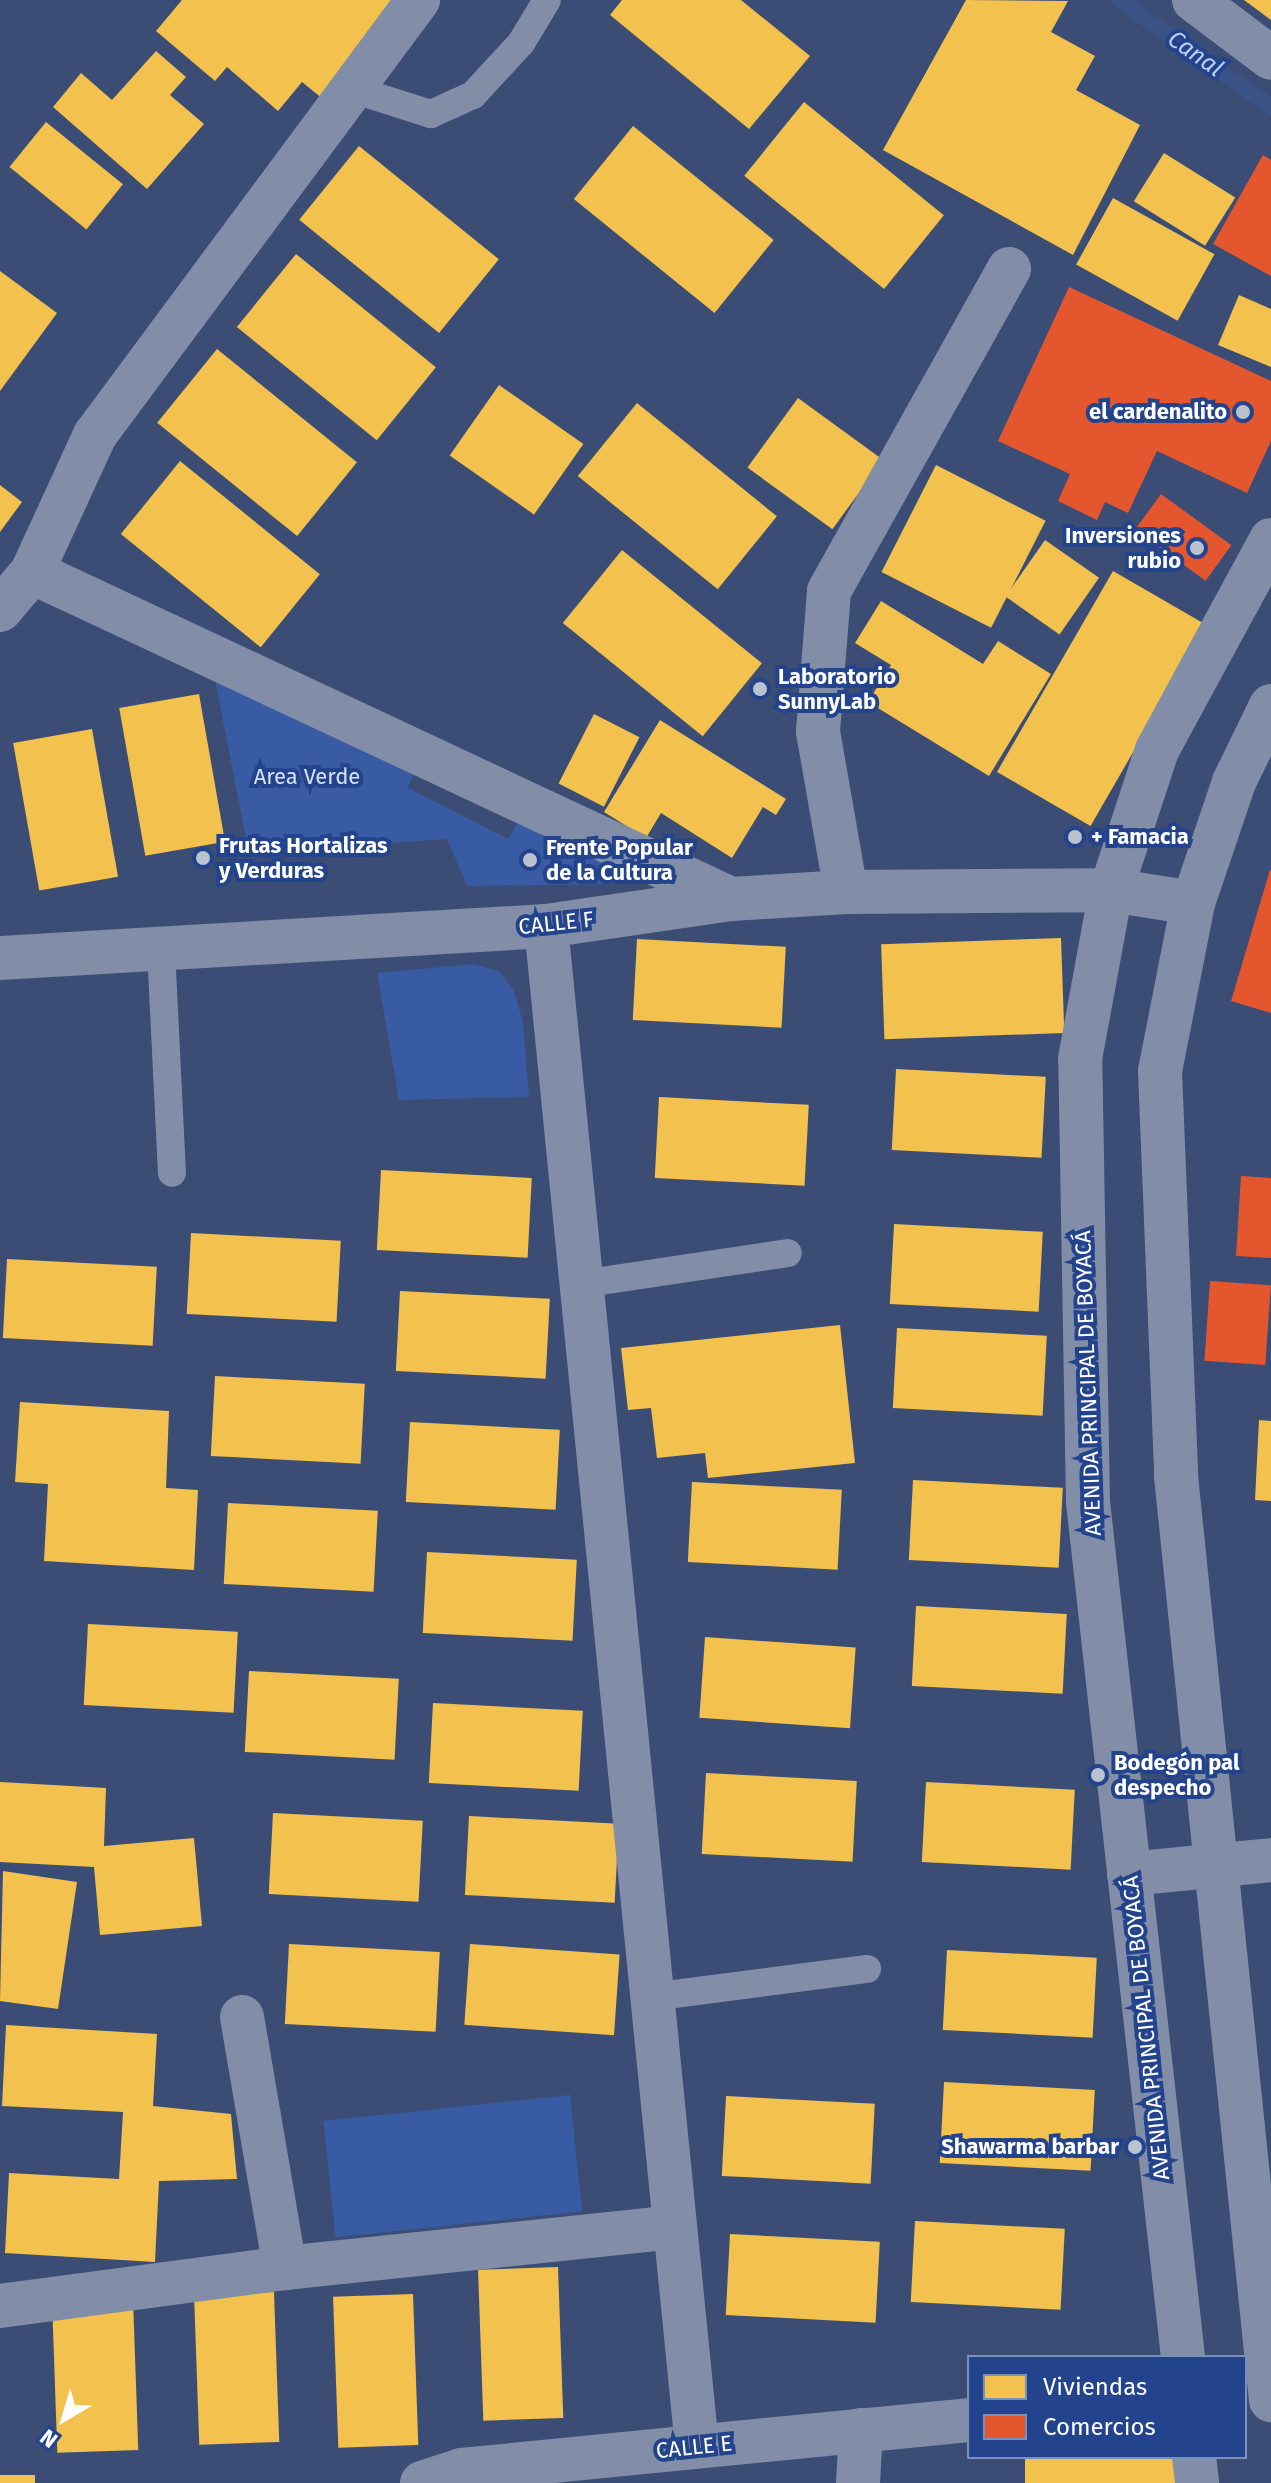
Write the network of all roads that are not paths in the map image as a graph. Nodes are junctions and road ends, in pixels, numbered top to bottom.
1 (418, 0) edge
2 (547, 0) edge
3 (1194, 0) edge
4 (1271, 58) edge
5 (352, 89) junction
6 (1009, 269) dead end
7 (1271, 540) edge
8 (32, 572) junction
9 (0, 610) edge
10 (1271, 706) edge
11 (1111, 890) junction
12 (846, 892) junction
13 (731, 899) junction
14 (1193, 903) junction
15 (546, 926) junction
16 (161, 949) junction
17 (0, 958) edge
18 (172, 1173) dead end
19 (788, 1253) dead end
20 (581, 1284) junction
21 (1271, 1860) edge
22 (1216, 1865) junction
23 (1129, 1874) junction
24 (867, 1969) dead end
25 (651, 1997) junction
26 (242, 2017) dead end
27 (674, 2227) junction
28 (285, 2268) junction
29 (0, 2306) edge
30 (1183, 2355) edge
31 (1262, 2393) edge
32 (967, 2420) edge
33 (861, 2430) junction
34 (697, 2447) junction
35 (1194, 2459) edge
36 (422, 2483) edge
37 (858, 2483) edge
38 (1197, 2483) edge

1 - 5 street
2 - 5 lane
3 - 4 street
5 - 8 street
6 - 12 street
7 - 11 street, AVENIDA PRINCIPAL DE BOYACÁ
8 - 9 street
8 - 13 street
10 - 14 street
11 - 12 street, CALLE F
11 - 14 street, CALLE F
11 - 23 street, AVENIDA PRINCIPAL DE BOYACÁ
12 - 13 street, CALLE F
13 - 15 street, CALLE F
14 - 22 street
15 - 16 street, CALLE F
15 - 20 street
16 - 17 street, CALLE F
16 - 18 lane
19 - 20 lane
20 - 25 street
21 - 22 street
22 - 23 street
22 - 31 street
23 - 30 street, AVENIDA PRINCIPAL DE BOYACÁ
24 - 25 lane
25 - 27 street
26 - 28 street
27 - 28 street
27 - 34 street
28 - 29 street
32 - 33 street, CALLE E
33 - 34 street, CALLE E
33 - 37 street
34 - 36 street, CALLE E
35 - 38 street

